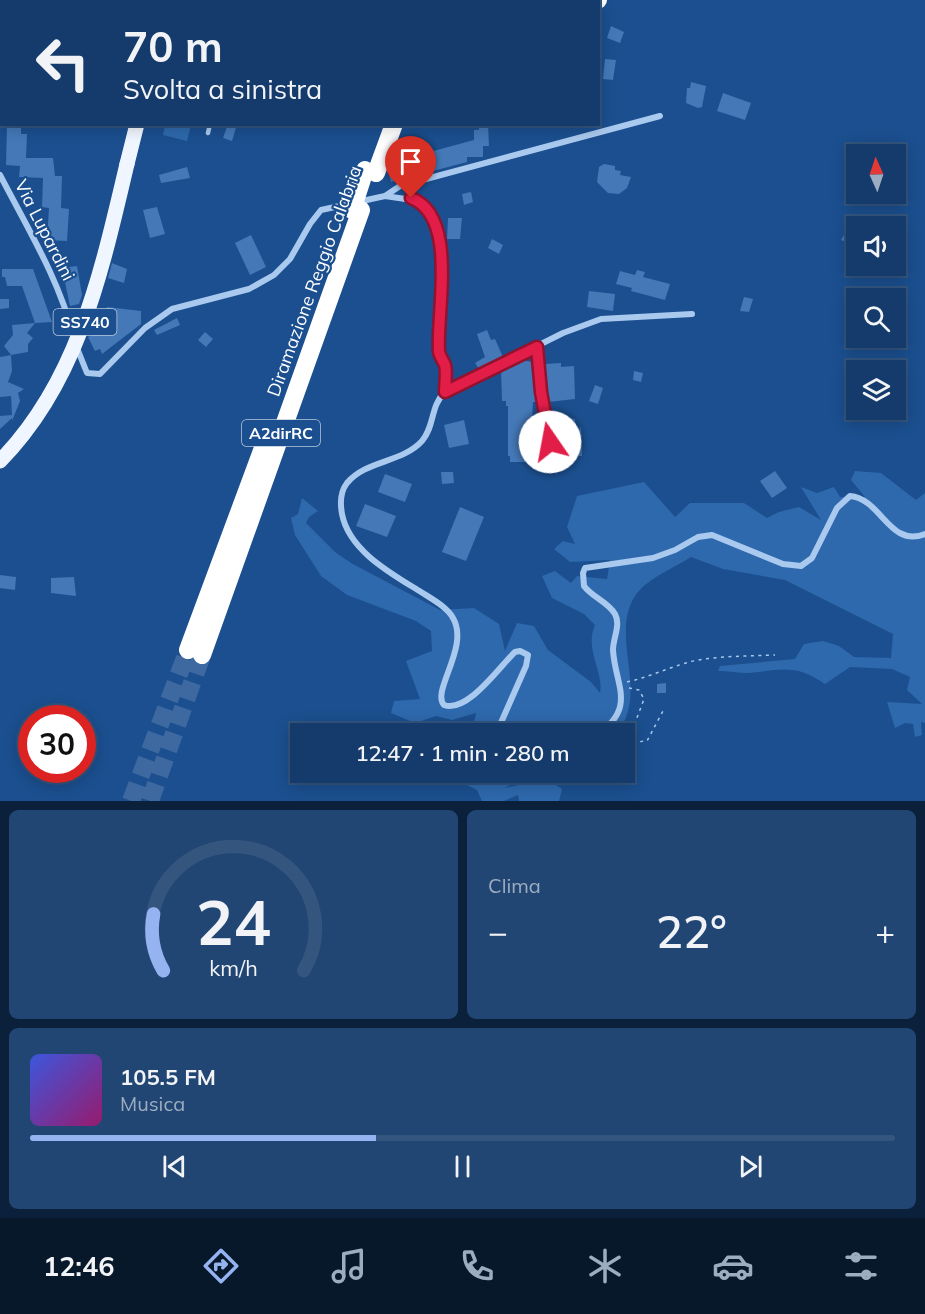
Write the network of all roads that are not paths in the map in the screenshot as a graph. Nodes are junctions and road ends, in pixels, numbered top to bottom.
1 (591, 0) edge
2 (598, 0) edge
3 (660, 116) dead end
4 (136, 126) edge
5 (210, 126) edge
6 (382, 126) edge
7 (393, 126) edge
8 (208, 133) dead end
9 (371, 171) junction
10 (0, 175) edge
11 (385, 196) junction
12 (692, 314) dead end
13 (537, 347) junction
14 (445, 392) junction
15 (550, 442) dead end
16 (0, 461) edge
17 (925, 534) edge
18 (195, 653) tunnel mouth
19 (501, 723) edge
20 (610, 723) edge

1 - 2 highway
3 - 11 street
4 - 16 main road, SS740, bridge
5 - 8 lane
6 - 9 highway, Diramazione Reggio Calabria / A2dirRC
7 - 9 highway, Diramazione Reggio Calabria
9 - 18 highway, Diramazione Reggio Calabria / A2dirRC
10 - 11 street, Via Lupardini
11 - 14 street, Via Lupardini
12 - 13 street
13 - 14 street
13 - 15 street
14 - 19 street, Via Lupardini
17 - 20 street

